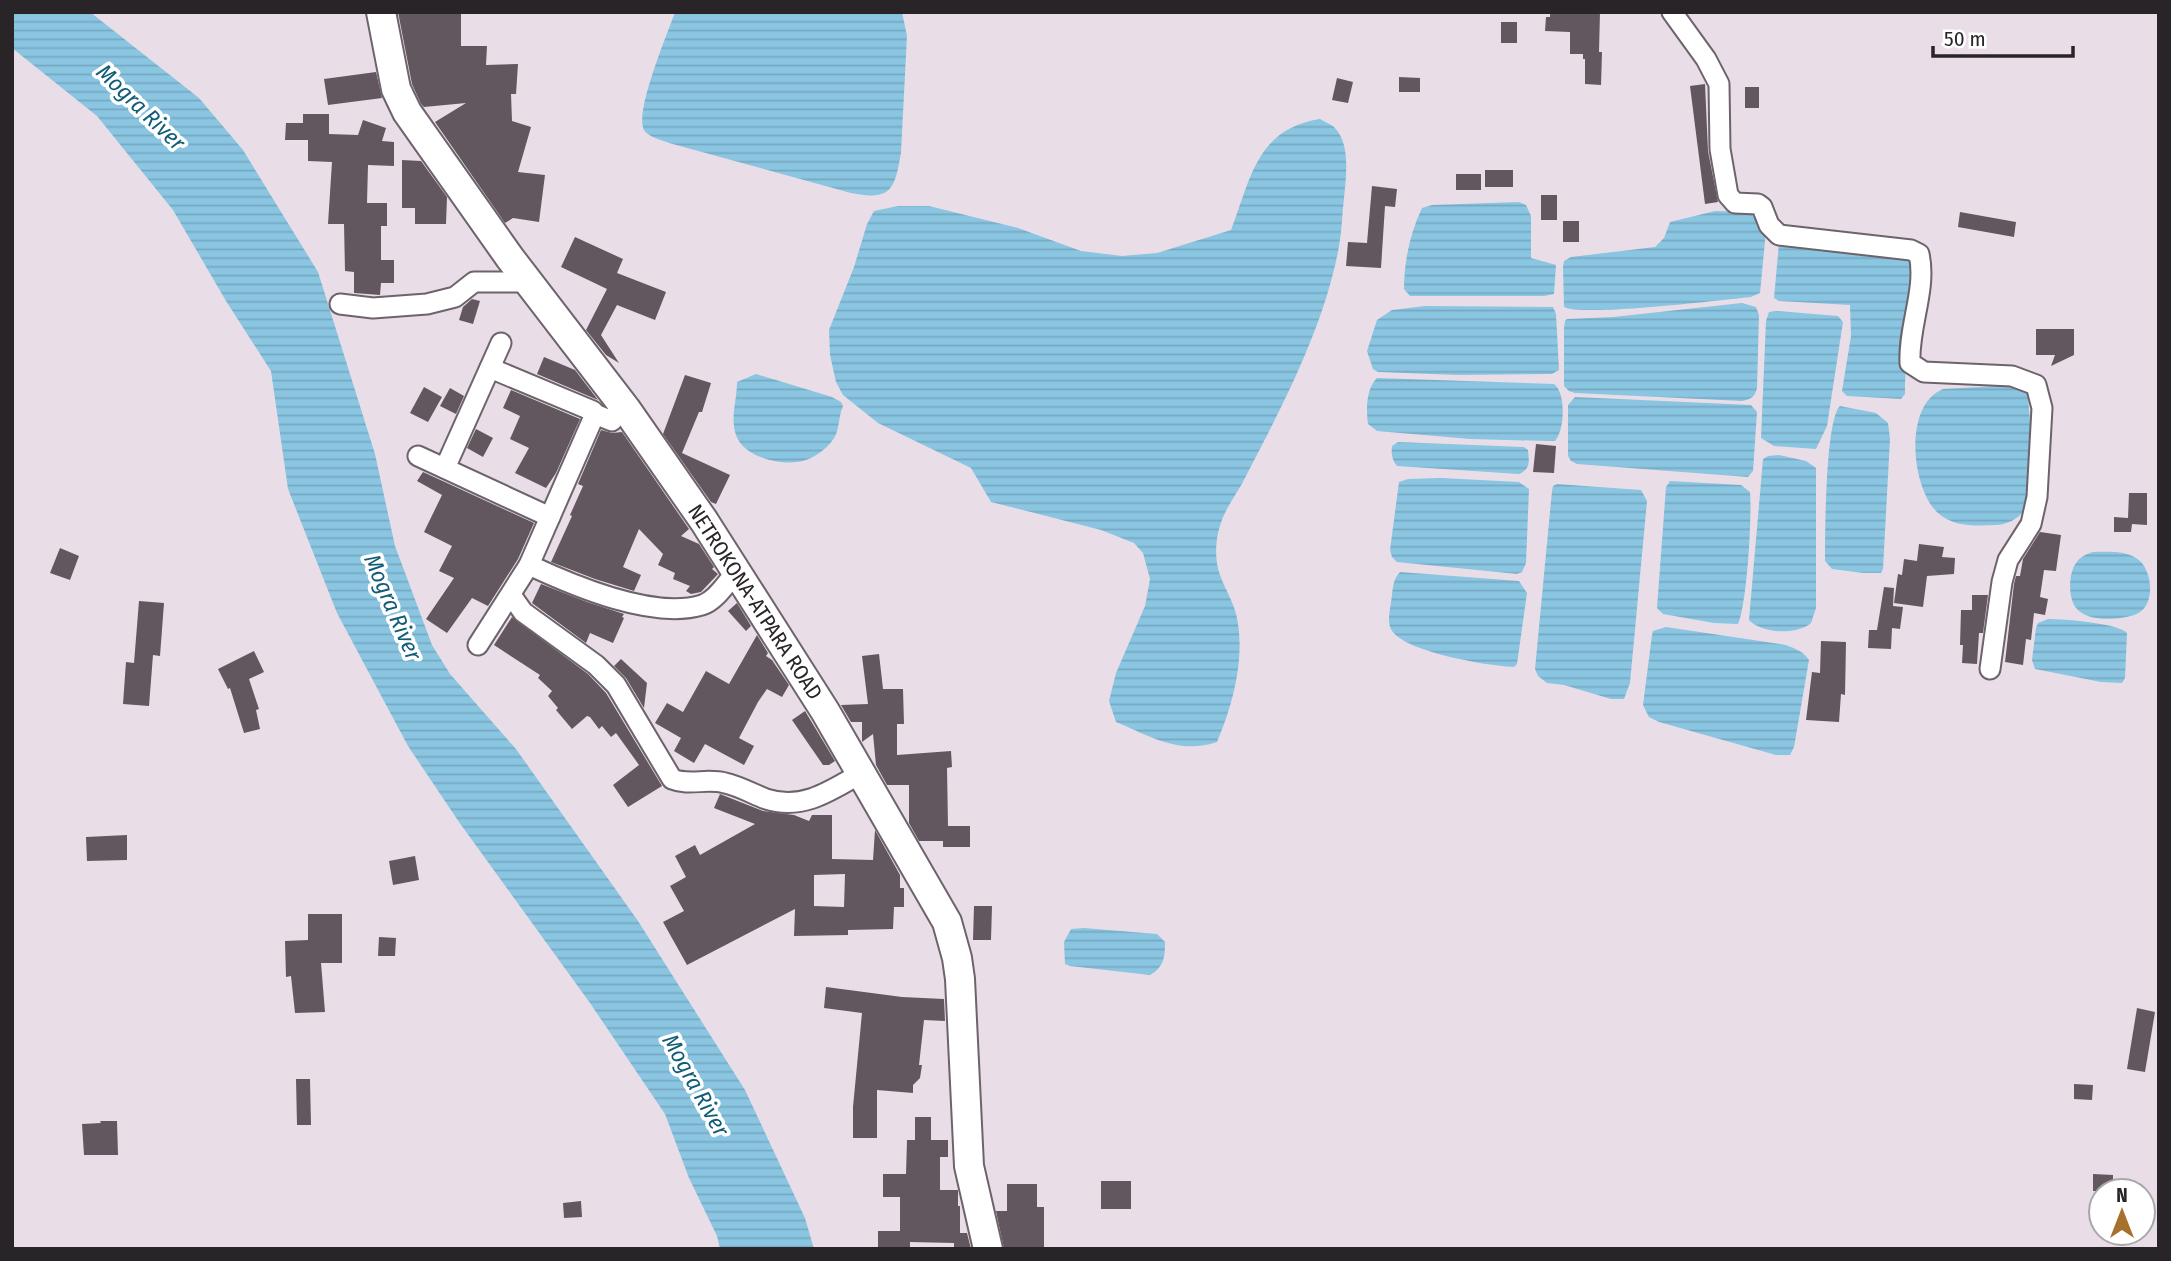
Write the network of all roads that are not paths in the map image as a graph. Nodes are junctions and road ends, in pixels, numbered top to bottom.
1 (381, 12) edge
2 (1672, 12) edge
3 (528, 282) junction
4 (341, 304) dead end
5 (500, 343) dead end
6 (489, 368) junction
7 (622, 405) junction
8 (595, 414) junction
9 (418, 456) dead end
10 (445, 468) junction
11 (550, 517) junction
12 (529, 565) junction
13 (737, 571) junction
14 (511, 595) junction
15 (478, 645) dead end
16 (1990, 669) dead end
17 (863, 772) junction
18 (988, 1249) edge

1 - 3 street, NETROKONA-ATPARA ROAD
2 - 16 street
3 - 4 street
3 - 7 street, NETROKONA-ATPARA ROAD
5 - 6 street
6 - 8 street
6 - 10 street
7 - 8 street
7 - 13 street, NETROKONA-ATPARA ROAD
8 - 11 street
9 - 10 street
10 - 11 street
11 - 12 street
12 - 13 street
12 - 14 street
13 - 17 street, NETROKONA-ATPARA ROAD
14 - 15 street
14 - 17 street
17 - 18 street, NETROKONA-ATPARA ROAD

